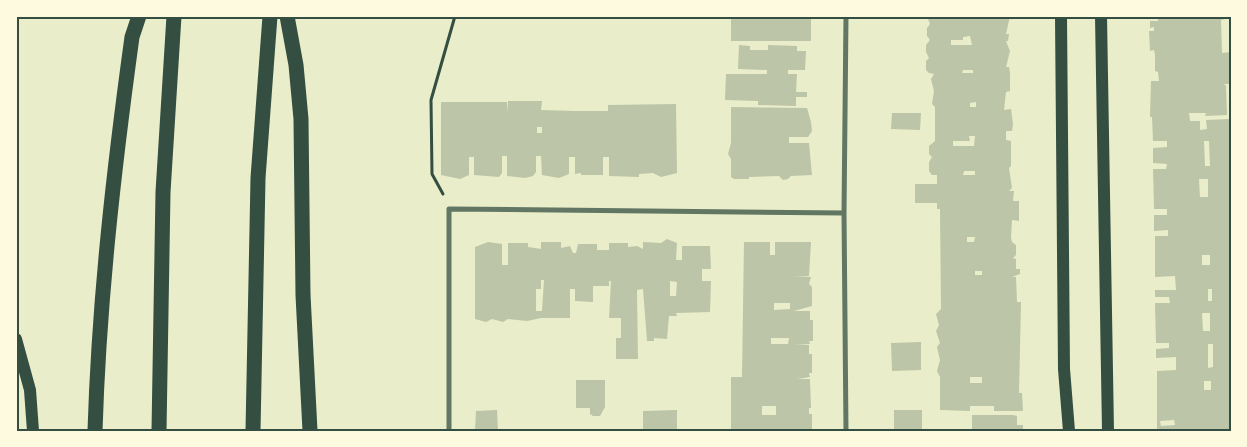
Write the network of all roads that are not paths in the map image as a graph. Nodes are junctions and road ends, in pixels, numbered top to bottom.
1 (139, 16) edge
2 (174, 16) edge
3 (270, 16) edge
4 (287, 16) edge
5 (846, 16) edge
6 (1061, 16) edge
7 (1101, 16) edge
8 (844, 212) junction
9 (17, 341) edge
10 (33, 431) edge
11 (95, 431) edge
12 (159, 431) edge
13 (253, 431) edge
14 (310, 431) edge
15 (449, 431) edge
16 (846, 431) edge
17 (1069, 431) edge
18 (1108, 431) edge

1 - 11 highway
2 - 12 highway
3 - 13 highway
4 - 14 highway
5 - 8 street
6 - 17 main road
7 - 18 main road
8 - 15 street
8 - 16 street
9 - 10 main road

